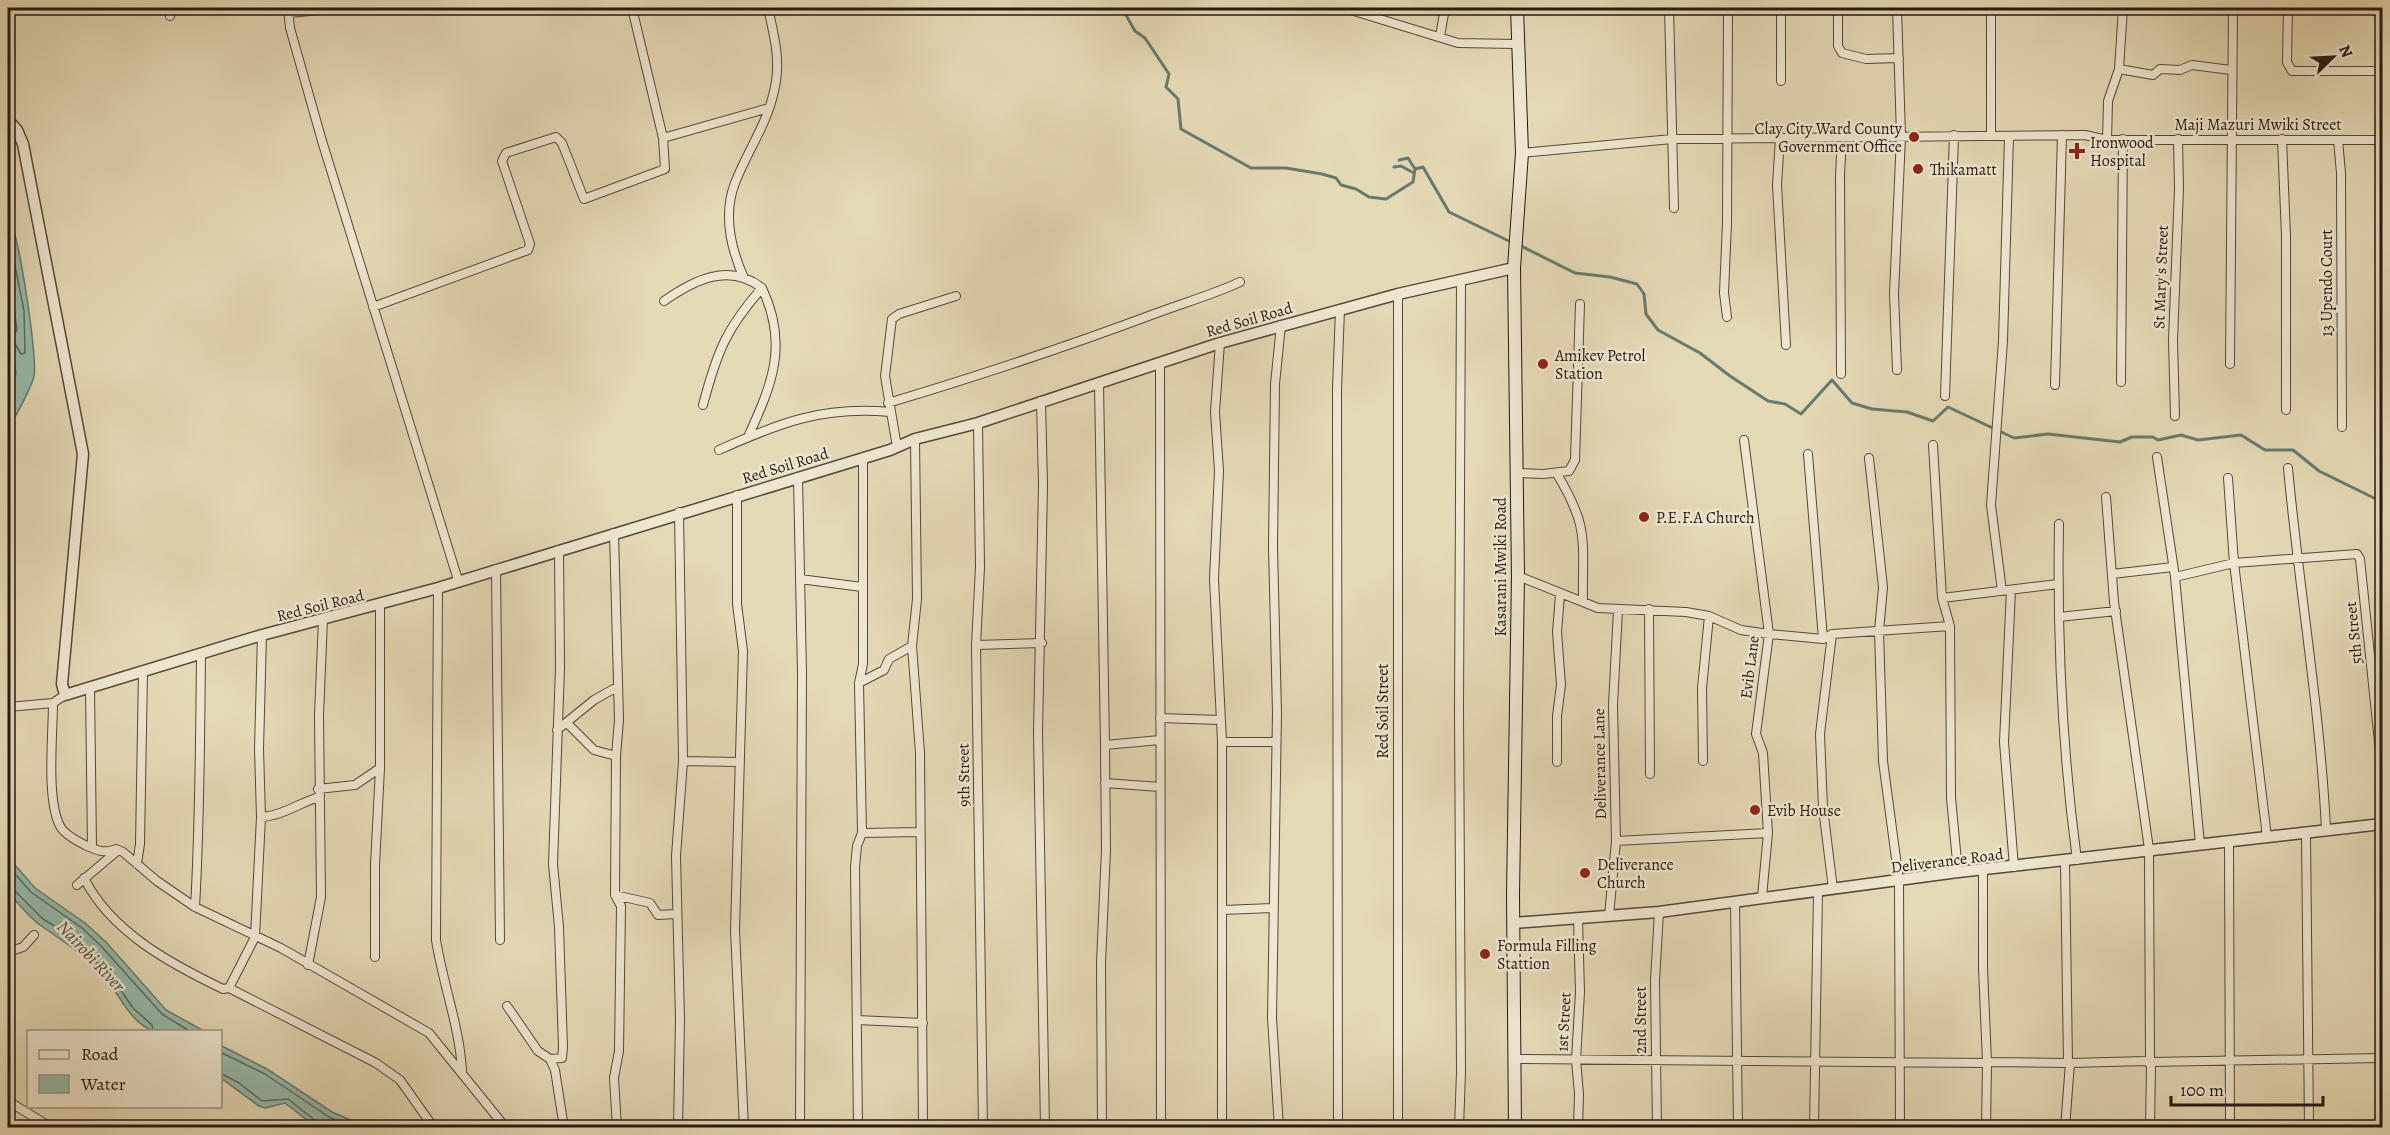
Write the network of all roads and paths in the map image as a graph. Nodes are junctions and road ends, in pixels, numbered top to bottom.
1 (342, 8) edge
2 (632, 8) edge
3 (768, 8) edge
4 (1344, 8) edge
5 (1445, 8) edge
6 (1517, 8) edge
7 (1669, 8) edge
8 (1728, 8) edge
9 (1781, 8) edge
10 (1838, 8) edge
11 (1897, 8) edge
12 (1991, 8) edge
13 (2124, 8) edge
14 (2233, 8) edge
15 (2288, 8) edge
16 (289, 10) edge
17 (1440, 36) junction
18 (1517, 44) junction
19 (1899, 58) junction
20 (2119, 69) junction
21 (2231, 70) junction
22 (2382, 71) edge
23 (1781, 81) dead end
24 (770, 108) junction
25 (8, 120) edge
26 (1953, 135) junction
27 (2062, 135) junction
28 (1842, 136) junction
29 (1901, 136) junction
30 (1991, 136) junction
31 (1779, 137) junction
32 (2009, 137) junction
33 (663, 138) junction
34 (1672, 139) junction
35 (1726, 139) junction
36 (2123, 139) junction
37 (2178, 139) junction
38 (2230, 139) junction
39 (2282, 139) junction
40 (2107, 140) junction
41 (2338, 140) junction
42 (2382, 140) edge
43 (1522, 153) junction
44 (1674, 208) dead end
45 (1514, 268) junction
46 (744, 278) junction
47 (1461, 280) junction
48 (1239, 282) dead end
49 (762, 288) junction
50 (1398, 294) junction
51 (956, 296) dead end
52 (664, 301) dead end
53 (1580, 304) dead end
54 (373, 307) junction
55 (1340, 309) junction
56 (1727, 317) dead end
57 (1281, 325) junction
58 (1220, 343) junction
59 (1786, 345) dead end
60 (1160, 363) junction
61 (2230, 364) dead end
62 (1897, 370) dead end
63 (1841, 374) dead end
64 (2121, 382) dead end
65 (1099, 383) junction
66 (2055, 385) dead end
67 (1945, 396) dead end
68 (1041, 401) junction
69 (703, 405) dead end
70 (889, 408) junction
71 (2286, 410) dead end
72 (2175, 416) dead end
73 (978, 423) junction
74 (2342, 427) dead end
75 (748, 437) junction
76 (915, 439) junction
77 (1744, 440) dead end
78 (1933, 445) dead end
79 (897, 447) junction
80 (719, 450) dead end
81 (1808, 454) dead end
82 (2157, 457) dead end
83 (863, 458) junction
84 (1869, 458) dead end
85 (2288, 468) dead end
86 (1516, 473) junction
87 (1557, 474) junction
88 (798, 477) junction
89 (2228, 478) dead end
90 (738, 495) junction
91 (2106, 497) dead end
92 (679, 512) junction
93 (2059, 524) dead end
94 (614, 532) junction
95 (559, 550) junction
96 (2296, 558) junction
97 (2234, 563) junction
98 (2173, 567) junction
99 (496, 569) junction
100 (2112, 574) junction
101 (1518, 576) junction
102 (2175, 577) junction
103 (800, 579) junction
104 (458, 580) junction
105 (2058, 584) junction
106 (862, 587) junction
107 (438, 588) junction
108 (2006, 591) junction
109 (1560, 595) junction
110 (1942, 598) junction
111 (1583, 601) junction
112 (380, 605) junction
113 (1649, 609) junction
114 (1618, 610) junction
115 (2116, 611) junction
116 (1709, 615) junction
117 (2059, 617) junction
118 (323, 619) junction
119 (1950, 626) junction
120 (1879, 631) junction
121 (1832, 633) junction
122 (1769, 634) junction
123 (262, 635) junction
124 (1823, 639) junction
125 (1042, 643) junction
126 (976, 645) junction
127 (912, 646) junction
128 (201, 655) junction
129 (143, 672) junction
130 (859, 683) junction
131 (90, 687) junction
132 (617, 687) junction
133 (65, 695) junction
134 (53, 703) junction
135 (8, 707) edge
136 (1160, 718) junction
137 (1220, 720) junction
138 (567, 723) junction
139 (557, 730) junction
140 (1160, 740) junction
141 (1222, 742) junction
142 (1276, 742) junction
143 (1105, 745) junction
144 (616, 756) junction
145 (683, 761) junction
146 (1703, 761) dead end
147 (738, 762) junction
148 (1557, 762) dead end
149 (380, 768) junction
150 (2382, 771) edge
151 (1650, 774) dead end
152 (1105, 783) junction
153 (1160, 787) junction
154 (318, 793) junction
155 (261, 817) junction
156 (2382, 824) edge
157 (2326, 830) junction
158 (920, 832) junction
159 (862, 833) junction
160 (1768, 833) junction
161 (2306, 834) junction
162 (2267, 837) junction
163 (1616, 841) junction
164 (2229, 842) junction
165 (2200, 844) junction
166 (92, 848) junction
167 (2150, 849) junction
168 (119, 850) junction
169 (2077, 860) junction
170 (2065, 862) junction
171 (137, 864) junction
172 (2014, 867) junction
173 (1983, 871) junction
174 (1958, 872) junction
175 (1899, 881) junction
176 (1833, 889) junction
177 (1818, 893) junction
178 (615, 895) junction
179 (1762, 897) junction
180 (1735, 902) junction
181 (195, 907) junction
182 (1273, 908) junction
183 (1222, 910) junction
184 (1659, 912) junction
185 (676, 914) junction
186 (1610, 916) junction
187 (1578, 919) junction
188 (1514, 923) junction
189 (34, 935) dead end
190 (255, 937) junction
191 (500, 940) dead end
192 (8, 952) edge
193 (375, 957) dead end
194 (308, 965) junction
195 (229, 988) junction
196 (507, 1006) dead end
197 (857, 1020) junction
198 (923, 1023) junction
199 (2382, 1058) edge
200 (550, 1059) junction
201 (1514, 1059) junction
202 (1737, 1059) junction
203 (1576, 1060) junction
204 (1655, 1060) junction
205 (1817, 1060) junction
206 (2309, 1061) junction
207 (1900, 1062) junction
208 (2150, 1062) junction
209 (1987, 1063) junction
210 (2070, 1063) junction
211 (2231, 1063) junction
212 (462, 1070) junction
213 (8, 1101) edge
214 (52, 1128) edge
215 (434, 1128) edge
216 (506, 1128) edge
217 (564, 1128) edge
218 (617, 1128) edge
219 (678, 1128) edge
220 (744, 1128) edge
221 (800, 1128) edge
222 (858, 1128) edge
223 (923, 1128) edge
224 (983, 1128) edge
225 (1045, 1128) edge
226 (1102, 1128) edge
227 (1161, 1128) edge
228 (1222, 1128) edge
229 (1279, 1128) edge
230 (1338, 1128) edge
231 (1398, 1128) edge
232 (1459, 1128) edge
233 (1515, 1128) edge
234 (1578, 1128) edge
235 (1657, 1128) edge
236 (1738, 1128) edge
237 (1814, 1128) edge
238 (1900, 1128) edge
239 (1986, 1128) edge
240 (2065, 1128) edge
241 (2150, 1128) edge
242 (2229, 1128) edge
243 (2309, 1128) edge

1 - 16 street
2 - 33 street
3 - 24 street
4 - 17 street
5 - 17 street
6 - 18 main road, Kasarani Mwiki Road
7 - 34 street
8 - 35 street
9 - 23 street
10 - 19 street
11 - 19 street
12 - 30 street
13 - 20 street
14 - 21 street
15 - 22 street
16 - 54 street
17 - 18 street
18 - 43 main road, Kasarani Mwiki Road
19 - 29 street
20 - 21 street
20 - 40 street
21 - 38 street
24 - 33 street
24 - 46 street
25 - 133 street
26 - 29 street, Maji Mazuri Mwiki Street
26 - 30 street, Maji Mazuri Mwiki Street
26 - 67 street
27 - 32 street, Maji Mazuri Mwiki Street
27 - 40 street, Maji Mazuri Mwiki Street
27 - 66 street
28 - 29 street, Maji Mazuri Mwiki Street
28 - 31 street, Maji Mazuri Mwiki Street
28 - 63 street
29 - 62 street
30 - 32 street, Maji Mazuri Mwiki Street
31 - 35 street, Maji Mazuri Mwiki Street
31 - 59 street
32 - 108 street
33 - 54 street
34 - 35 street, Maji Mazuri Mwiki Street
34 - 43 street, Maji Mazuri Mwiki Street
34 - 44 street
35 - 56 street
36 - 37 street, Maji Mazuri Mwiki Street
36 - 40 street, Maji Mazuri Mwiki Street
36 - 64 street
37 - 38 street, Maji Mazuri Mwiki Street
37 - 72 street, St Mary's Street
38 - 39 street, Maji Mazuri Mwiki Street
38 - 61 street
39 - 41 street, Maji Mazuri Mwiki Street
39 - 71 street
41 - 42 street, Maji Mazuri Mwiki Street
41 - 74 street, 13 Upendo Court
43 - 45 main road, Kasarani Mwiki Road
45 - 47 street, Red Soil Road
45 - 86 main road, Kasarani Mwiki Road
46 - 49 street
46 - 52 street
47 - 50 street, Red Soil Road
47 - 232 street
48 - 70 street
49 - 69 street
49 - 75 street
50 - 55 street, Red Soil Road
50 - 231 street, Red Soil Street
51 - 70 street
53 - 87 street
54 - 104 street
55 - 57 street, Red Soil Road
55 - 230 street
57 - 58 street, Red Soil Road
57 - 142 street
58 - 60 street, Red Soil Road
58 - 137 street
60 - 65 street, Red Soil Road
60 - 136 street
65 - 68 street, Red Soil Road
65 - 143 street
68 - 73 street, Red Soil Road
68 - 125 street
70 - 75 street
70 - 79 street
73 - 76 street, Red Soil Road
73 - 126 street, 9th Street
75 - 80 street
76 - 79 street, Red Soil Road
76 - 127 street
77 - 122 street, Evib Lane
78 - 110 street
79 - 83 street, Red Soil Road
81 - 124 street
82 - 98 street
83 - 88 street, Red Soil Road
83 - 106 street
84 - 120 street
85 - 96 street
86 - 87 street
86 - 101 main road, Kasarani Mwiki Road
87 - 111 street
88 - 90 street, Red Soil Road
88 - 103 street
89 - 97 street
90 - 92 street, Red Soil Road
90 - 147 street
91 - 100 street
92 - 94 street, Red Soil Road
92 - 145 street
93 - 105 street
94 - 95 street, Red Soil Road
94 - 132 street
95 - 99 street, Red Soil Road
95 - 139 street
96 - 97 street
96 - 150 street, 5th Street
96 - 157 street
97 - 102 street
97 - 162 street
98 - 100 street
98 - 102 street
99 - 104 street, Red Soil Road
99 - 191 street
100 - 115 street
101 - 109 street
101 - 188 main road, Kasarani Mwiki Road
102 - 165 street
103 - 106 street
103 - 221 street
104 - 107 street, Red Soil Road
105 - 108 street
105 - 117 street
106 - 130 street
107 - 112 street, Red Soil Road
107 - 212 street
108 - 110 street
108 - 172 street
109 - 111 street
109 - 148 street
110 - 119 street
111 - 114 street
112 - 118 street, Red Soil Road
112 - 149 street
113 - 114 street
113 - 116 street
113 - 151 street
114 - 163 street, Deliverance Lane
115 - 117 street
115 - 167 street
116 - 122 street
116 - 146 street
117 - 169 street
118 - 123 street, Red Soil Road
118 - 154 street
119 - 120 street
119 - 174 street
120 - 121 street
120 - 175 street
121 - 124 street
121 - 176 street
122 - 124 street
122 - 160 street, Evib Lane
123 - 128 street, Red Soil Road
123 - 155 street
125 - 126 street
125 - 225 street
126 - 224 street, 9th Street
127 - 130 street
127 - 158 street
128 - 129 street, Red Soil Road
128 - 181 street
129 - 131 street, Red Soil Road
129 - 171 street
130 - 159 street
131 - 133 street, Red Soil Road
131 - 166 street
132 - 138 street
132 - 144 street
133 - 134 street
134 - 135 street
134 - 166 street
136 - 137 street
136 - 140 street
137 - 141 street
138 - 139 street
138 - 144 street
139 - 200 street
140 - 143 street
140 - 153 street
141 - 142 street
141 - 183 street
142 - 182 street
143 - 152 street
144 - 178 street
145 - 147 street
145 - 185 street
147 - 220 street
149 - 154 street
149 - 193 street
152 - 153 street
152 - 226 street
153 - 227 street
154 - 155 street
154 - 194 street
155 - 190 street
156 - 157 street, Deliverance Road
157 - 161 street, Deliverance Road
158 - 159 street
158 - 198 street
159 - 197 street
160 - 163 street
160 - 179 street, Evib Lane
161 - 162 street, Deliverance Road
161 - 206 street
162 - 164 street, Deliverance Road
163 - 186 street, Deliverance Lane
164 - 165 street, Deliverance Road
164 - 211 street
165 - 167 street, Deliverance Road
166 - 168 street
167 - 169 street, Deliverance Road
167 - 208 street
168 - 171 street
168 - 195 street
169 - 170 street, Deliverance Road
170 - 172 street, Deliverance Road
170 - 210 street
171 - 181 street
172 - 173 street, Deliverance Road
173 - 174 street, Deliverance Road
173 - 209 street
174 - 175 street, Deliverance Road
175 - 176 street, Deliverance Road
175 - 207 street
176 - 177 street, Deliverance Road
177 - 179 street, Deliverance Road
177 - 205 street
178 - 185 street
178 - 218 street
179 - 180 street, Deliverance Road
180 - 184 street, Deliverance Road
180 - 202 street
181 - 190 street
182 - 183 street
182 - 229 street
183 - 228 street
184 - 186 street, Deliverance Road
184 - 204 street, 2nd Street
185 - 219 street
186 - 187 street, Deliverance Road
187 - 188 street, Deliverance Road
187 - 203 street, 1st Street
188 - 201 main road, Kasarani Mwiki Road
189 - 192 street
190 - 194 street
190 - 195 street
194 - 212 street
195 - 215 street
196 - 200 street
197 - 198 street
197 - 222 street
198 - 223 street
199 - 206 street
200 - 217 street
201 - 203 street
201 - 233 main road, Kasarani Mwiki Road
202 - 204 street
202 - 205 street
202 - 236 street
203 - 204 street
203 - 234 street, 1st Street
204 - 235 street, 2nd Street
205 - 207 street
205 - 237 street
206 - 211 street
206 - 243 street
207 - 209 street
207 - 238 street
208 - 210 street
208 - 211 street
208 - 241 street
209 - 210 street
209 - 239 street
210 - 240 street
211 - 242 street
212 - 216 street
213 - 214 street

